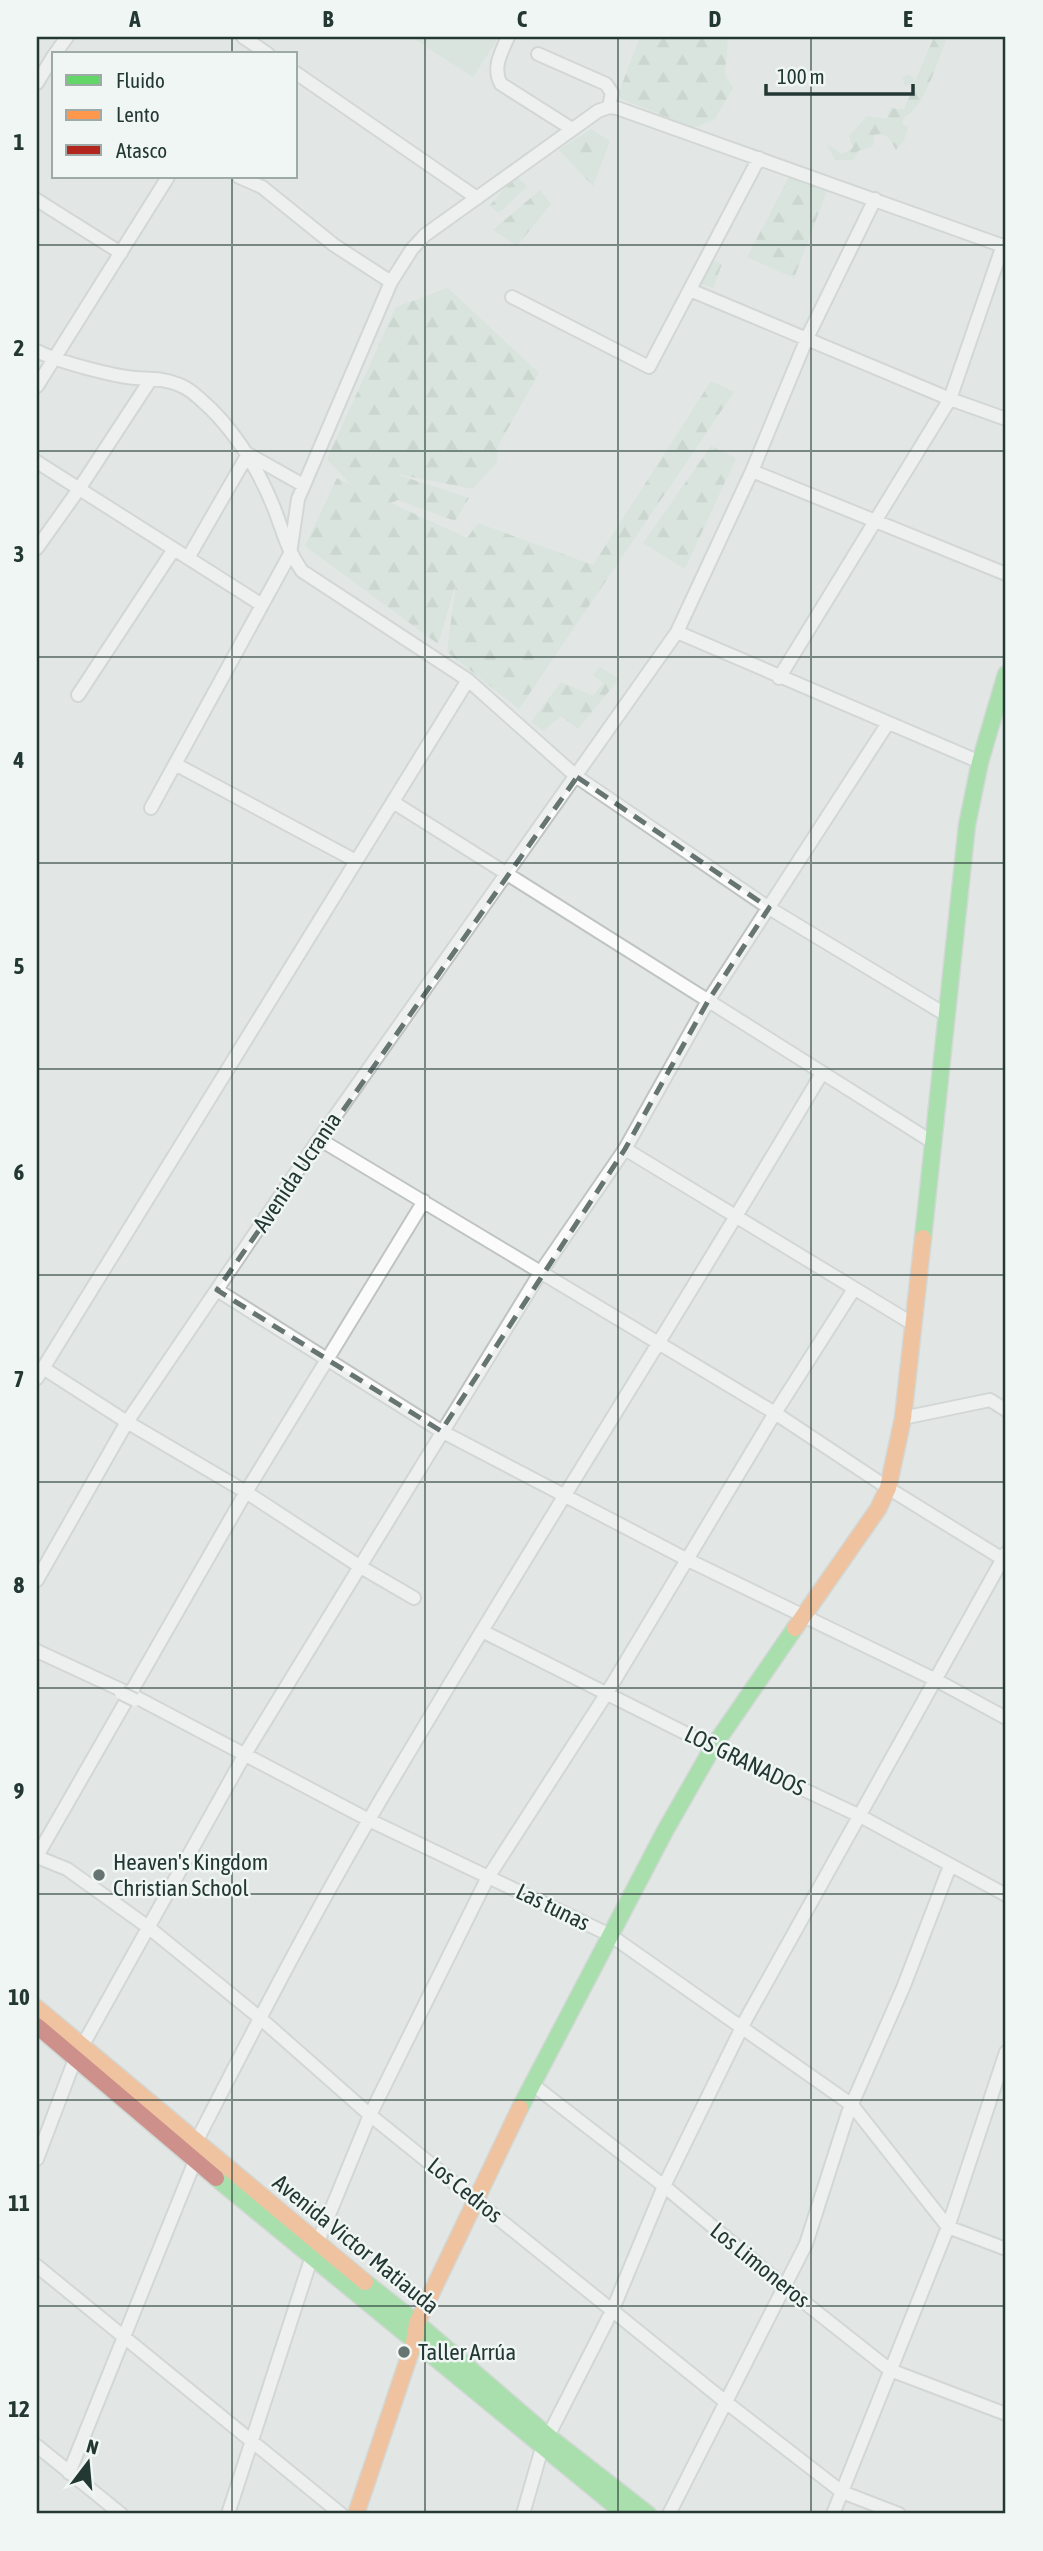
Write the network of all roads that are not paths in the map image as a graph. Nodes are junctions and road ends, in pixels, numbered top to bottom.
1 (66, 37) edge
2 (508, 37) edge
3 (248, 40) edge
4 (55, 52) edge
5 (265, 52) edge
6 (538, 54) dead end
7 (49, 61) edge
8 (298, 74) edge
9 (37, 83) edge
10 (609, 107) junction
11 (572, 129) junction
12 (759, 158) junction
13 (167, 178) edge
14 (241, 178) edge
15 (477, 198) junction
16 (875, 199) junction
17 (37, 200) edge
18 (1004, 246) edge
19 (121, 253) junction
20 (391, 282) junction
21 (690, 290) junction
22 (512, 297) dead end
23 (807, 338) junction
24 (37, 351) edge
25 (56, 359) junction
26 (151, 379) junction
27 (37, 386) edge
28 (950, 398) junction
29 (1006, 419) edge
30 (248, 454) junction
31 (37, 462) edge
32 (752, 471) junction
33 (303, 485) junction
34 (79, 489) junction
35 (876, 520) junction
36 (37, 548) edge
37 (174, 549) junction
38 (290, 554) junction
39 (188, 558) junction
40 (1006, 574) edge
41 (262, 605) junction
42 (677, 632) junction
43 (1006, 674) edge
44 (779, 678) junction
45 (468, 680) junction
46 (78, 695) dead end
47 (888, 723) junction
48 (980, 762) junction
49 (175, 764) junction
50 (576, 777) junction
51 (393, 802) junction
52 (151, 808) dead end
53 (356, 861) junction
54 (507, 872) junction
55 (769, 908) junction
56 (708, 1001) junction
57 (948, 1016) junction
58 (822, 1073) junction
59 (319, 1139) junction
60 (934, 1143) junction
61 (625, 1149) junction
62 (424, 1201) junction
63 (736, 1217) junction
64 (540, 1273) junction
65 (854, 1289) junction
66 (217, 1290) junction
67 (913, 1324) junction
68 (658, 1344) junction
69 (326, 1359) junction
70 (40, 1373) edge
71 (1006, 1410) edge
72 (775, 1413) junction
73 (903, 1418) junction
74 (127, 1422) junction
75 (441, 1431) junction
76 (888, 1488) junction
77 (246, 1492) junction
78 (566, 1494) junction
79 (1005, 1558) edge
80 (686, 1559) junction
81 (359, 1566) junction
82 (37, 1580) edge
83 (414, 1598) dead end
84 (804, 1617) junction
85 (482, 1631) junction
86 (37, 1651) edge
87 (936, 1680) junction
88 (607, 1693) junction
89 (129, 1696) junction
90 (1006, 1718) edge
91 (713, 1747) junction
92 (245, 1754) junction
93 (860, 1816) junction
94 (369, 1820) junction
95 (37, 1857) edge
96 (950, 1866) junction
97 (489, 1875) junction
98 (1006, 1895) edge
99 (148, 1927) junction
100 (610, 1935) junction
101 (37, 2008) edge
102 (260, 2018) junction
103 (37, 2026) edge
104 (742, 2028) junction
105 (1006, 2052) edge
106 (78, 2053) junction
107 (532, 2084) junction
108 (852, 2105) junction
109 (370, 2115) junction
110 (196, 2142) junction
111 (37, 2160) edge
112 (195, 2161) junction
113 (664, 2186) junction
114 (477, 2200) junction
115 (948, 2227) junction
116 (1006, 2249) edge
117 (314, 2250) junction
118 (37, 2266) edge
119 (785, 2287) junction
120 (613, 2309) junction
121 (417, 2323) junction
122 (123, 2337) junction
123 (414, 2342) junction
124 (890, 2370) junction
125 (727, 2403) junction
126 (1006, 2414) edge
127 (251, 2441) junction
128 (545, 2442) junction
129 (37, 2446) edge
130 (69, 2473) junction
131 (842, 2492) junction
132 (121, 2514) edge
133 (228, 2514) edge
134 (341, 2514) edge
135 (356, 2514) edge
136 (523, 2514) edge
137 (625, 2514) edge
138 (648, 2514) edge
139 (669, 2514) edge
140 (833, 2514) edge
141 (899, 2514) edge

1 - 4 street
2 - 11 street
3 - 5 street
6 - 10 street
7 - 9 street
8 - 15 street
10 - 11 street
10 - 12 street
11 - 15 street
12 - 16 street
12 - 21 street
13 - 19 street
14 - 20 street
15 - 20 street
16 - 18 street
16 - 23 street, Avenida Ucrania
17 - 19 street
18 - 28 street
19 - 25 street
20 - 33 street
21 - 22 street
21 - 23 street
23 - 28 street
23 - 32 street, Avenida Ucrania
24 - 25 street
25 - 26 street
25 - 27 street
26 - 30 street
26 - 34 street
28 - 29 street
28 - 35 street
30 - 33 street
30 - 38 street
30 - 39 street
31 - 34 street
32 - 35 street
32 - 42 street, Avenida Ucrania
33 - 38 street
34 - 36 street
34 - 37 street
35 - 40 street
35 - 44 street
37 - 39 street
37 - 46 street
38 - 41 street
38 - 45 street
39 - 41 street
41 - 49 street
42 - 44 street
42 - 50 street, Avenida Ucrania
43 - 48 street
44 - 47 street
45 - 50 street
45 - 51 street
47 - 48 street
47 - 55 street
48 - 57 street
49 - 52 street
49 - 53 street
50 - 54 street, Avenida Ucrania
50 - 55 street
51 - 53 street
51 - 54 street
53 - 70 street
54 - 56 street
54 - 59 street, Avenida Ucrania
55 - 56 street
55 - 57 street
56 - 58 street
56 - 61 street
57 - 60 street
58 - 60 street
58 - 63 street
59 - 62 street
59 - 66 street, Avenida Ucrania
60 - 67 street
61 - 63 street
61 - 64 street
62 - 64 street
62 - 69 street
63 - 65 street
63 - 68 street
64 - 68 street
64 - 75 street
65 - 67 street
65 - 72 street
66 - 69 street
66 - 74 street, Avenida Ucrania
67 - 73 street
68 - 72 street
68 - 78 street
69 - 75 street
69 - 77 street
70 - 74 street
71 - 73 street
72 - 76 street
72 - 80 street
73 - 76 street
74 - 77 street
74 - 82 street, Avenida Ucrania
75 - 78 street
75 - 81 street
76 - 79 street
76 - 84 street
77 - 81 street
77 - 89 street
78 - 80 street
78 - 85 street
79 - 87 street
80 - 84 street
80 - 88 street
81 - 83 street
81 - 92 street
84 - 87 street
84 - 91 street
85 - 88 street, LOS GRANADOS
85 - 94 street
86 - 89 street, Las tunas
87 - 90 street
87 - 93 street
88 - 91 street, LOS GRANADOS
88 - 97 street
89 - 92 street, Las tunas
89 - 95 street
91 - 93 street, LOS GRANADOS
91 - 100 street
92 - 94 street, Las tunas
92 - 99 street
93 - 96 street, LOS GRANADOS
93 - 104 street
94 - 97 street, Las tunas
94 - 102 street
95 - 99 street, Los Cedros
96 - 98 street, LOS GRANADOS
96 - 108 street
97 - 100 street, Las tunas
97 - 109 street
99 - 102 street, Los Cedros
99 - 106 street
100 - 104 street, Las tunas
100 - 107 street
101 - 106 street, Avenida Victor Matiauda
102 - 109 street, Los Cedros
102 - 110 street
103 - 106 street, Avenida Victor Matiauda
104 - 108 street, Las tunas
104 - 113 street
105 - 115 street
106 - 110 street, Avenida Victor Matiauda
106 - 111 street
106 - 112 street, Avenida Victor Matiauda
107 - 113 street, Los Limoneros
107 - 114 street
108 - 115 street, Las tunas
108 - 119 street
109 - 114 street, Los Cedros
109 - 117 street
110 - 112 street
110 - 117 street, Avenida Victor Matiauda
112 - 117 street, Avenida Victor Matiauda
112 - 122 street
113 - 119 street, Los Limoneros
113 - 120 street
114 - 120 street, Los Cedros
114 - 121 street
115 - 116 street
115 - 124 street
117 - 121 street, Avenida Victor Matiauda
117 - 123 street, Avenida Victor Matiauda
117 - 127 street
118 - 122 street
119 - 124 street, Los Limoneros
119 - 125 street
120 - 125 street, Los Cedros
120 - 128 street
121 - 123 street
121 - 128 street, Avenida Victor Matiauda
122 - 127 street
122 - 130 street
123 - 128 street, Avenida Victor Matiauda
123 - 135 street
124 - 126 street, Los Limoneros
124 - 131 street
125 - 131 street, Los Cedros
125 - 139 street
127 - 133 street
127 - 134 street
128 - 136 street
128 - 137 street, Avenida Victor Matiauda
128 - 138 street, Avenida Victor Matiauda
129 - 130 street
130 - 132 street
131 - 140 street
131 - 141 street, Los Cedros

